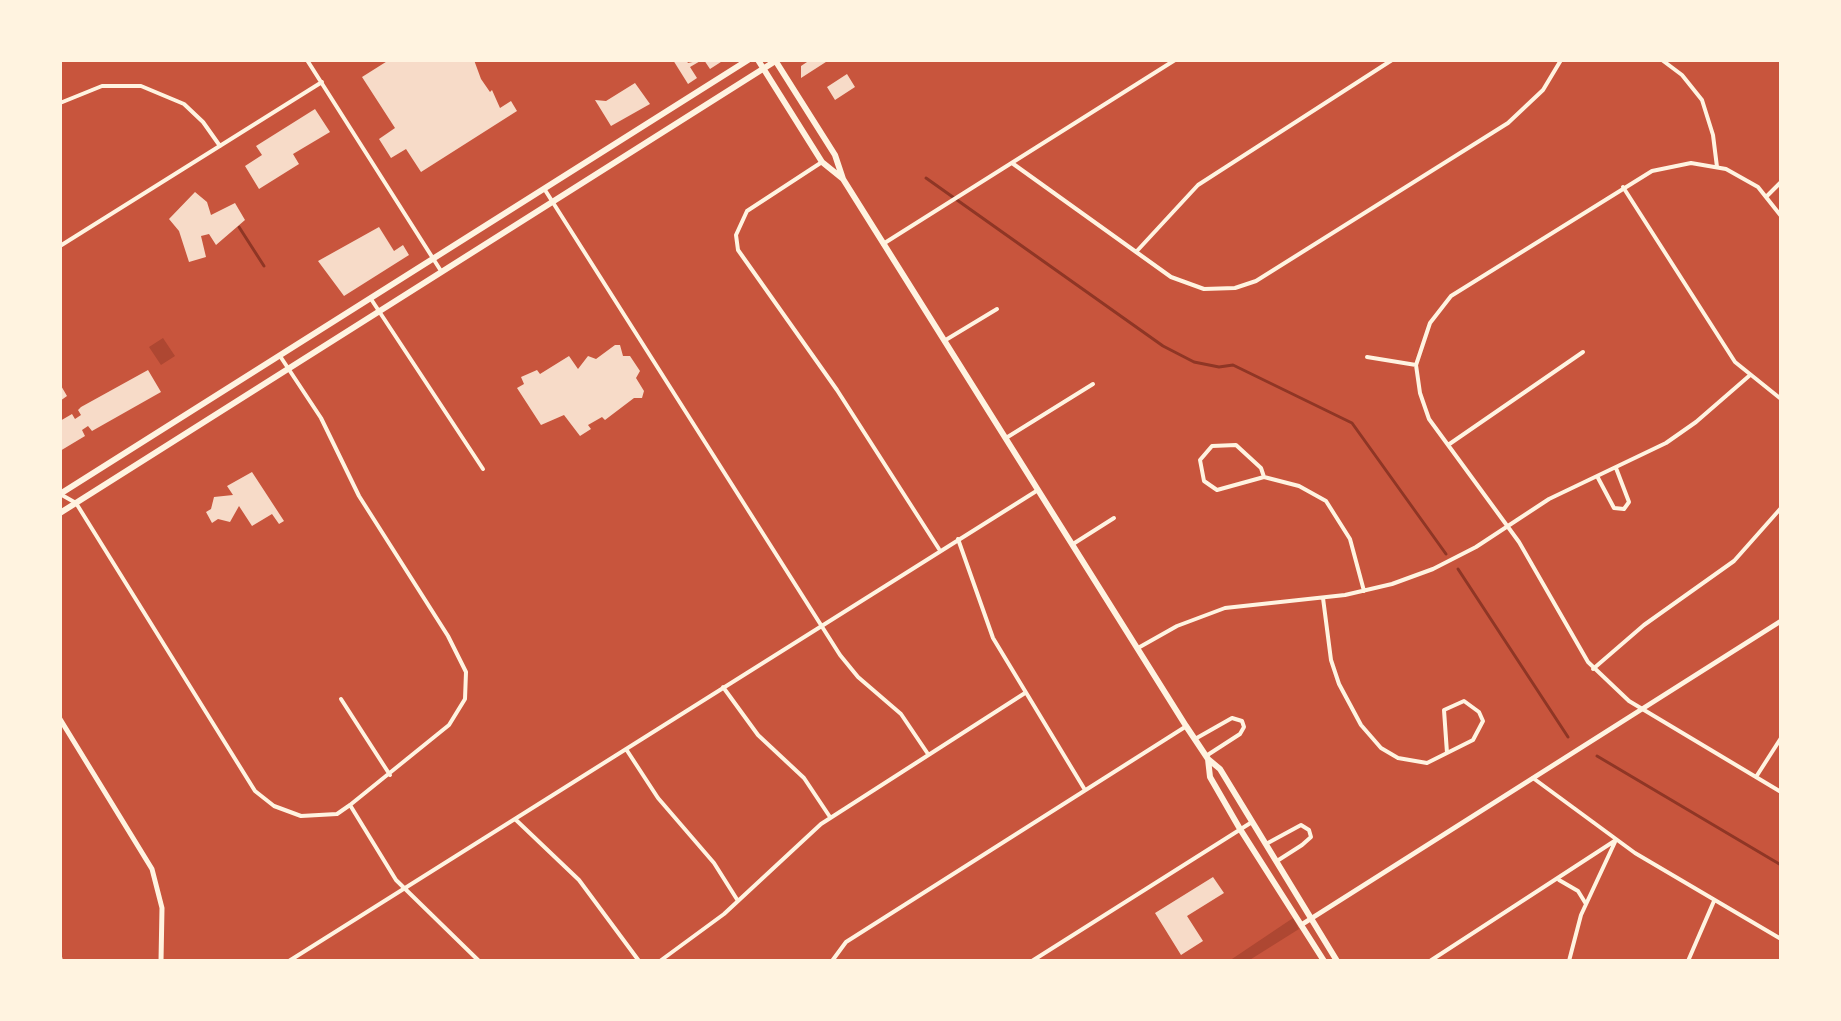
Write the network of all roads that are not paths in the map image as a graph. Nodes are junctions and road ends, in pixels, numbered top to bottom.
1 (307, 60) edge
2 (748, 60) edge
3 (758, 60) edge
4 (776, 60) edge
5 (1175, 60) edge
6 (1392, 60) edge
7 (1561, 60) edge
8 (1662, 60) edge
9 (763, 68) junction
10 (322, 82) junction
11 (60, 103) edge
12 (220, 146) junction
13 (822, 162) junction
14 (1012, 163) junction
15 (1717, 167) junction
16 (843, 179) junction
17 (1781, 182) edge
18 (1623, 187) junction
19 (545, 190) junction
20 (1767, 196) junction
21 (554, 202) junction
22 (1781, 216) edge
23 (883, 244) junction
24 (60, 246) edge
25 (1136, 252) junction
26 (434, 260) junction
27 (441, 271) junction
28 (371, 299) junction
29 (997, 309) dead end
30 (379, 310) junction
31 (944, 341) junction
32 (1583, 352) dead end
33 (280, 356) junction
34 (1367, 357) dead end
35 (1416, 365) junction
36 (288, 368) junction
37 (1749, 376) junction
38 (1093, 384) dead end
39 (1781, 399) edge
40 (1006, 438) junction
41 (1448, 445) junction
42 (1616, 468) junction
43 (483, 469) dead end
44 (1597, 476) junction
45 (1264, 477) junction
46 (1038, 490) junction
47 (60, 494) edge
48 (76, 503) junction
49 (1781, 508) edge
50 (60, 513) edge
51 (1114, 518) dead end
52 (1507, 526) junction
53 (958, 539) junction
54 (1073, 544) junction
55 (939, 549) junction
56 (1364, 591) junction
57 (1323, 598) junction
58 (1781, 621) edge
59 (821, 625) junction
60 (1138, 648) junction
61 (1593, 669) junction
62 (723, 687) junction
63 (1025, 693) junction
64 (341, 699) dead end
65 (1642, 709) junction
66 (60, 719) edge
67 (1186, 726) junction
68 (1781, 738) edge
69 (1195, 739) junction
70 (626, 748) junction
71 (1447, 753) junction
72 (928, 754) junction
73 (1207, 757) junction
74 (390, 775) junction
75 (1756, 777) junction
76 (1533, 778) junction
77 (1085, 790) junction
78 (1781, 792) edge
79 (350, 805) junction
80 (830, 817) junction
81 (515, 819) junction
82 (1252, 822) junction
83 (1240, 829) junction
84 (1616, 840) junction
85 (1266, 844) junction
86 (1277, 861) junction
87 (1559, 880) junction
88 (404, 888) junction
89 (1715, 900) junction
90 (738, 901) junction
91 (1586, 905) junction
92 (1312, 918) junction
93 (1301, 925) junction
94 (1781, 939) edge
95 (297, 959) edge
96 (161, 961) edge
97 (289, 961) edge
98 (479, 961) edge
99 (639, 961) edge
100 (660, 961) edge
101 (832, 961) edge
102 (1032, 961) edge
103 (1324, 961) edge
104 (1337, 961) edge
105 (1430, 961) edge
106 (1569, 961) edge
107 (1688, 961) edge

1 - 10 street
2 - 19 main road
3 - 9 main road
4 - 9 main road
4 - 16 main road
5 - 14 street
6 - 25 street
7 - 25 street
8 - 15 street
9 - 13 main road
9 - 21 main road
10 - 12 street
10 - 26 street
11 - 12 street
12 - 24 street
13 - 16 main road
13 - 55 street
14 - 23 street
14 - 25 street
15 - 18 street
15 - 20 street
16 - 23 main road
17 - 20 street
18 - 35 street
18 - 37 street
19 - 21 street
19 - 26 main road
20 - 22 street
21 - 27 main road
21 - 59 street
23 - 31 main road
26 - 27 street
26 - 28 main road
27 - 30 main road
28 - 30 street
28 - 33 main road
29 - 31 street
30 - 36 main road
30 - 43 street
31 - 40 main road
32 - 41 street
33 - 36 street
33 - 47 main road
34 - 35 street
35 - 41 street
36 - 48 main road
36 - 74 street
37 - 39 street
37 - 42 street
38 - 40 street
40 - 46 main road
41 - 52 street
42 - 44 street
42 - 44 street
44 - 52 street
45 - 45 street
45 - 56 street
46 - 53 street
46 - 54 main road
47 - 48 street
48 - 50 main road
48 - 79 street
49 - 61 street
51 - 54 street
52 - 56 street
52 - 61 street
53 - 55 street
53 - 63 street
54 - 60 main road
55 - 59 street
56 - 57 street
57 - 60 street
57 - 71 street
58 - 65 street
59 - 62 street
59 - 72 street
60 - 67 main road
61 - 65 street
62 - 70 street
62 - 80 street
63 - 72 street
63 - 77 street
64 - 74 street
65 - 75 street
65 - 76 street
66 - 96 street
67 - 69 main road
67 - 77 street
68 - 75 street
69 - 73 main road
69 - 73 street
70 - 81 street
70 - 90 street
71 - 71 street
72 - 80 street
73 - 82 main road
73 - 83 main road
74 - 79 street
75 - 78 street
76 - 84 street
76 - 92 street
77 - 101 street
79 - 88 street
80 - 90 street
81 - 88 street
81 - 99 street
82 - 83 street
82 - 85 main road
83 - 93 main road
83 - 102 street
84 - 87 street
84 - 89 street
84 - 91 street
85 - 86 main road
85 - 86 street
86 - 92 main road
87 - 91 street
87 - 105 street
88 - 95 street
88 - 98 street
89 - 94 street
89 - 107 street
90 - 100 street
91 - 106 street
92 - 93 street
92 - 104 main road
93 - 103 main road
95 - 97 street

